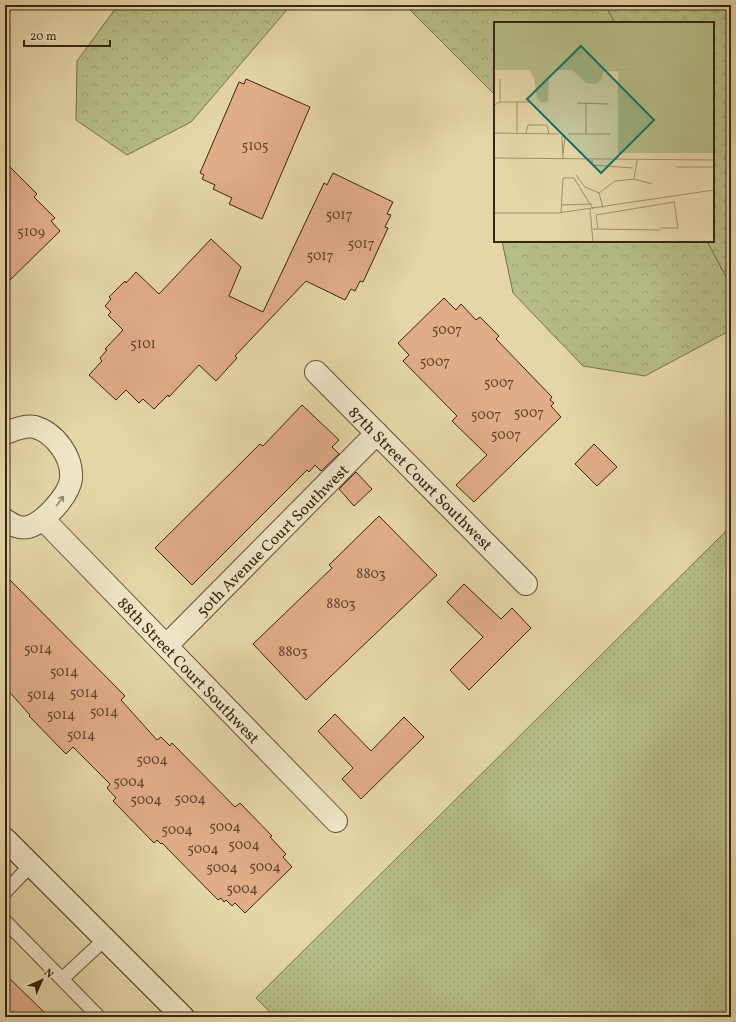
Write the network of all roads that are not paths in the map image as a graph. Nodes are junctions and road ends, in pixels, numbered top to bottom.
1 (316, 372) dead end
2 (5, 433) edge
3 (377, 433) junction
4 (43, 519) junction
5 (5, 520) edge
6 (526, 584) dead end
7 (166, 646) junction
8 (336, 821) dead end
9 (5, 839) edge
10 (31, 865) junction
11 (5, 892) edge
12 (5, 921) edge
13 (105, 939) junction
14 (62, 979) junction
15 (99, 1017) edge
16 (183, 1017) edge

1 - 3 street, 87th Street Court Southwest
4 -> 2 street
3 - 6 street, 87th Street Court Southwest
3 - 7 street, 50th Avenue Court Southwest
4 - 5 street
4 - 7 street, 88th Street Court Southwest
7 - 8 street, 88th Street Court Southwest
9 - 10 street
10 - 11 lane
10 - 13 street
12 - 14 lane
13 - 14 lane
13 - 16 street
14 - 15 lane

